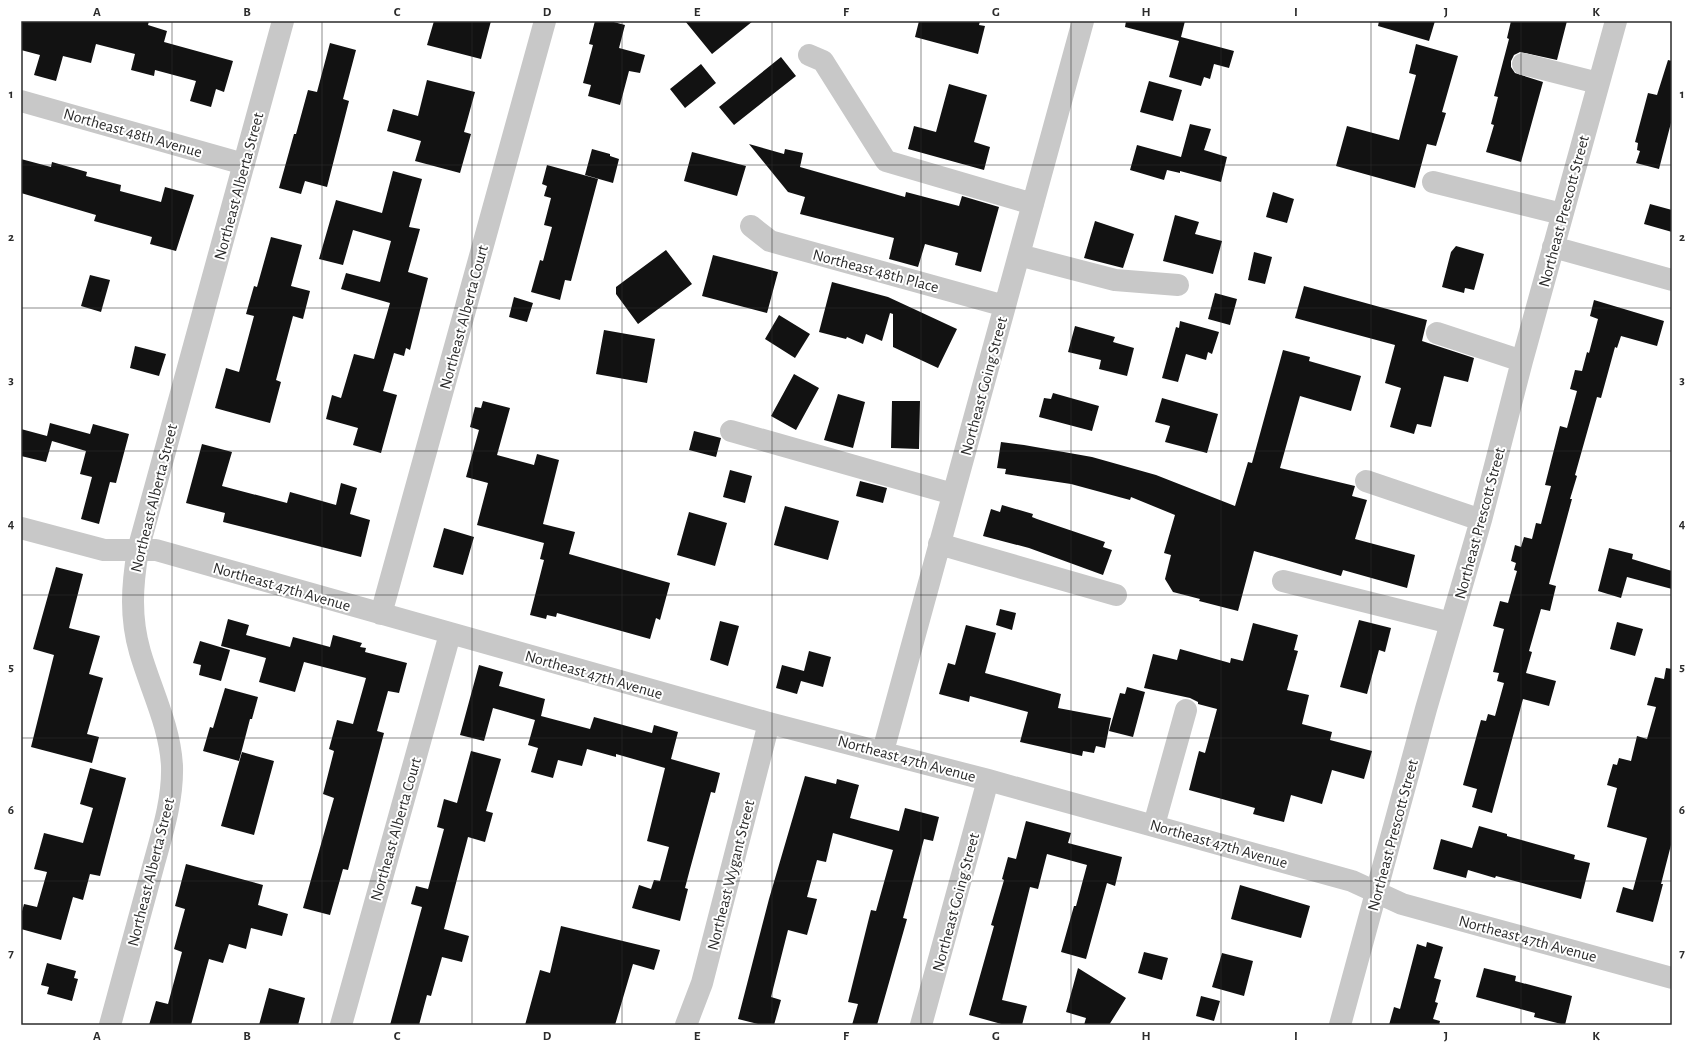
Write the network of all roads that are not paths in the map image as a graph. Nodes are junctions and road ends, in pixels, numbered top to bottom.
1 (283, 21) edge
2 (545, 21) edge
3 (1083, 21) edge
4 (1616, 21) edge
5 (808, 55) dead end
6 (1523, 64) dead end
7 (1598, 83) junction
8 (21, 101) edge
9 (244, 164) junction
10 (1433, 182) dead end
11 (1033, 204) junction
12 (1562, 214) junction
13 (751, 226) dead end
14 (1554, 247) junction
15 (1019, 255) junction
16 (1672, 280) edge
17 (1178, 285) dead end
18 (1005, 306) junction
19 (1437, 333) dead end
20 (1522, 361) junction
21 (731, 431) dead end
22 (1366, 481) dead end
23 (953, 494) junction
24 (1481, 520) junction
25 (21, 528) edge
26 (939, 544) junction
27 (138, 550) junction
28 (1283, 581) dead end
29 (1116, 595) dead end
30 (381, 614) junction
31 (1451, 623) junction
32 (450, 634) junction
33 (1186, 710) dead end
34 (769, 723) junction
35 (883, 751) junction
36 (988, 780) junction
37 (1154, 825) junction
38 (1377, 892) junction
39 (1672, 978) edge
40 (110, 1025) edge
41 (341, 1025) edge
42 (686, 1025) edge
43 (921, 1025) edge
44 (1340, 1025) edge

1 - 9 street, Northeast Alberta Street
2 - 30 street, Northeast Alberta Court
3 - 11 street, Northeast Going Street
4 - 7 street, Northeast Prescott Street
5 - 11 street
6 - 7 street
7 - 12 street, Northeast Prescott Street
8 - 9 street, Northeast 48th Avenue
9 - 27 street, Northeast Alberta Street
10 - 12 street
11 - 15 street, Northeast Going Street
12 - 14 street, Northeast Prescott Street
13 - 18 street, Northeast 48th Place
14 - 16 street
14 - 20 street, Northeast Prescott Street
15 - 17 street
15 - 18 street, Northeast Going Street
18 - 23 street, Northeast Going Street
19 - 20 street
20 - 24 street, Northeast Prescott Street
21 - 23 street
22 - 24 street
23 - 26 street, Northeast Going Street
24 - 31 street, Northeast Prescott Street
25 - 27 street, Northeast 47th Avenue
26 - 29 street
26 - 35 street, Northeast Going Street
27 - 30 street, Northeast 47th Avenue
27 - 40 street, Northeast Alberta Street
28 - 31 street
30 - 32 street, Northeast 47th Avenue
31 - 38 street, Northeast Prescott Street
32 - 34 street, Northeast 47th Avenue
32 - 41 street, Northeast Alberta Court
33 - 37 street
34 - 35 street, Northeast 47th Avenue
34 - 42 street, Northeast Wygant Street
35 - 36 street, Northeast 47th Avenue
36 - 37 street, Northeast 47th Avenue
36 - 43 street, Northeast Going Street
37 - 38 street, Northeast 47th Avenue
38 - 39 street, Northeast 47th Avenue
38 - 44 street, Northeast Prescott Street

